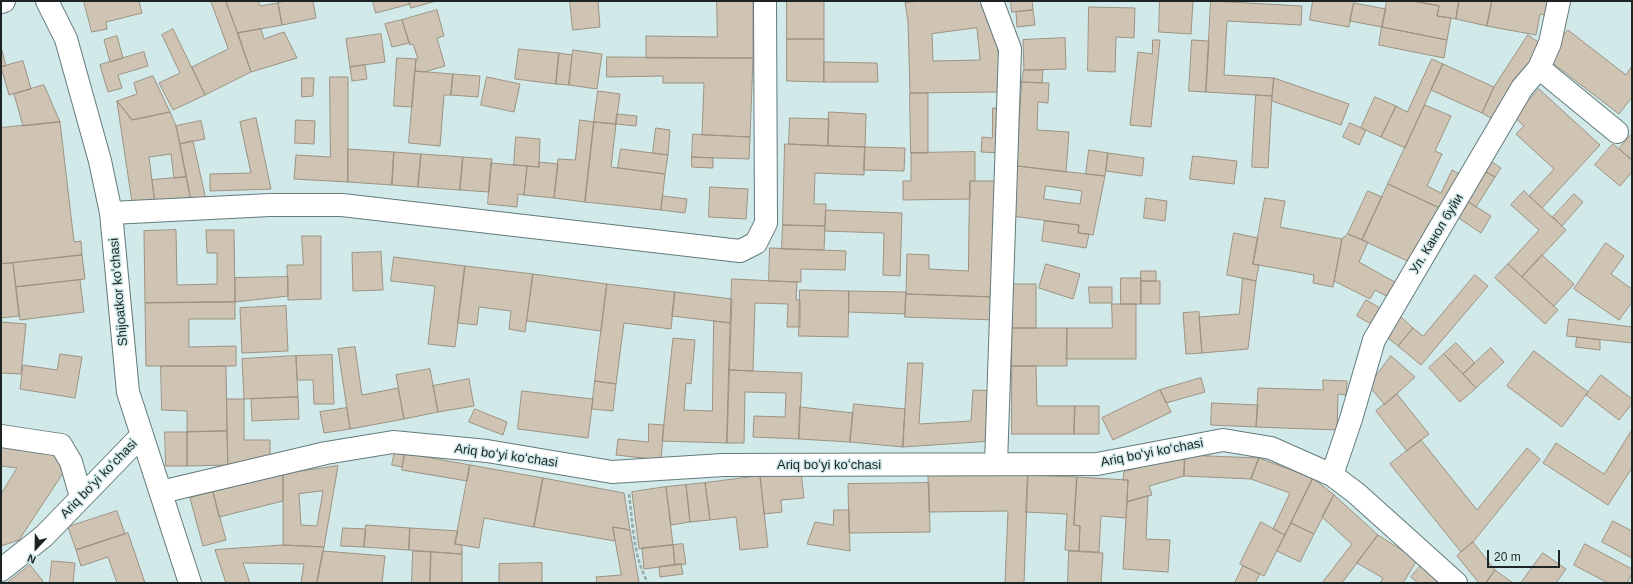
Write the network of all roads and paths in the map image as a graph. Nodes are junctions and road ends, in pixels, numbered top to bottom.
1 (47, 1) edge
2 (765, 1) edge
3 (992, 1) edge
4 (1559, 1) edge
5 (1539, 68) junction
6 (1617, 132) dead end
7 (111, 213) junction
8 (142, 435) junction
9 (1, 436) edge
10 (996, 464) junction
11 (626, 471) junction
12 (1332, 475) junction
13 (160, 492) junction
14 (81, 497) junction
15 (1, 570) edge
16 (190, 583) edge
17 (648, 583) edge
18 (1456, 583) edge

1 - 7 street, Shijoatkor koʻchasi
2 - 7 street
3 - 10 street
4 - 5 street, Ул. Канол буйи
5 - 6 street
5 - 12 street, Ул. Канол буйи
7 - 8 street, Shijoatkor koʻchasi
8 - 13 street, Shijoatkor koʻchasi
8 - 14 street, Ariq boʻyi koʻchasi
9 - 14 street
10 - 11 street, Ariq boʻyi koʻchasi
10 - 12 street, Ariq boʻyi koʻchasi
11 - 13 street, Ariq boʻyi koʻchasi
11 - 17 path
12 - 18 street, Ariq boʻyi koʻchasi
13 - 16 street, Shijoatkor koʻchasi
14 - 15 street, Ariq boʻyi koʻchasi

